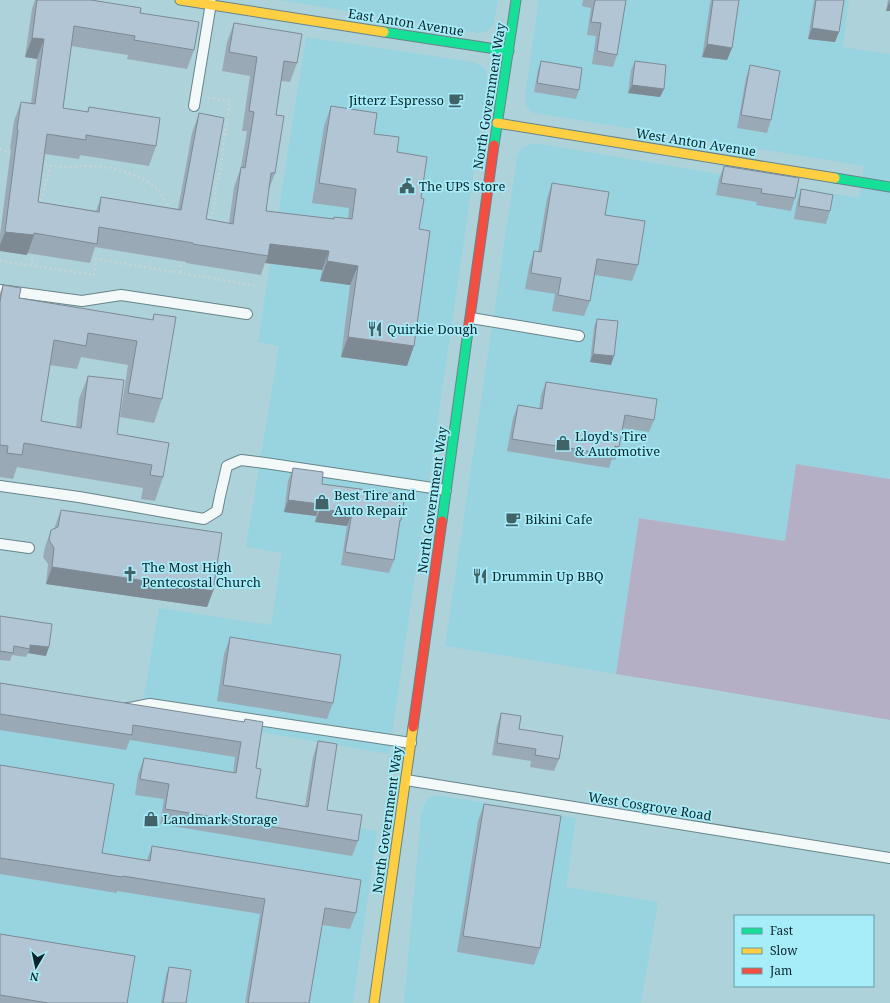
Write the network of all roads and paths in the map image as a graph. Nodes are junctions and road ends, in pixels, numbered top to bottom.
1 (180, 0) edge
2 (516, 0) edge
3 (211, 2) edge
4 (509, 51) junction
5 (210, 92) dead end
6 (194, 106) dead end
7 (498, 123) junction
8 (0, 149) edge
9 (14, 154) edge
10 (40, 163) edge
11 (51, 166) junction
12 (890, 188) edge
13 (39, 207) edge
14 (169, 210) edge
15 (204, 221) edge
16 (32, 245) edge
17 (182, 258) edge
18 (0, 261) edge
19 (32, 265) junction
20 (180, 272) junction
21 (258, 286) dead end
22 (0, 290) edge
23 (247, 314) dead end
24 (470, 318) junction
25 (579, 336) dead end
26 (0, 486) edge
27 (446, 490) junction
28 (0, 544) edge
29 (28, 548) dead end
30 (114, 706) edge
31 (411, 743) junction
32 (406, 780) junction
33 (890, 858) edge
34 (374, 1003) edge

1 - 3 main road, East Anton Avenue
2 - 4 main road, North Government Way
3 - 4 main road, East Anton Avenue
3 - 6 lane
4 - 7 main road, North Government Way
5 - 15 path
7 - 12 main road, West Anton Avenue
7 - 24 main road, North Government Way
8 - 9 path
10 - 11 path
11 - 13 path
11 - 14 path
16 - 19 path
17 - 20 path
18 - 19 path
19 - 20 path
20 - 21 path
22 - 23 lane
24 - 25 lane
24 - 27 main road, North Government Way
26 - 27 lane
27 - 31 main road, North Government Way
28 - 29 lane
30 - 31 lane
31 - 32 main road, North Government Way
32 - 33 lane, West Cosgrove Road
32 - 34 main road, North Government Way

